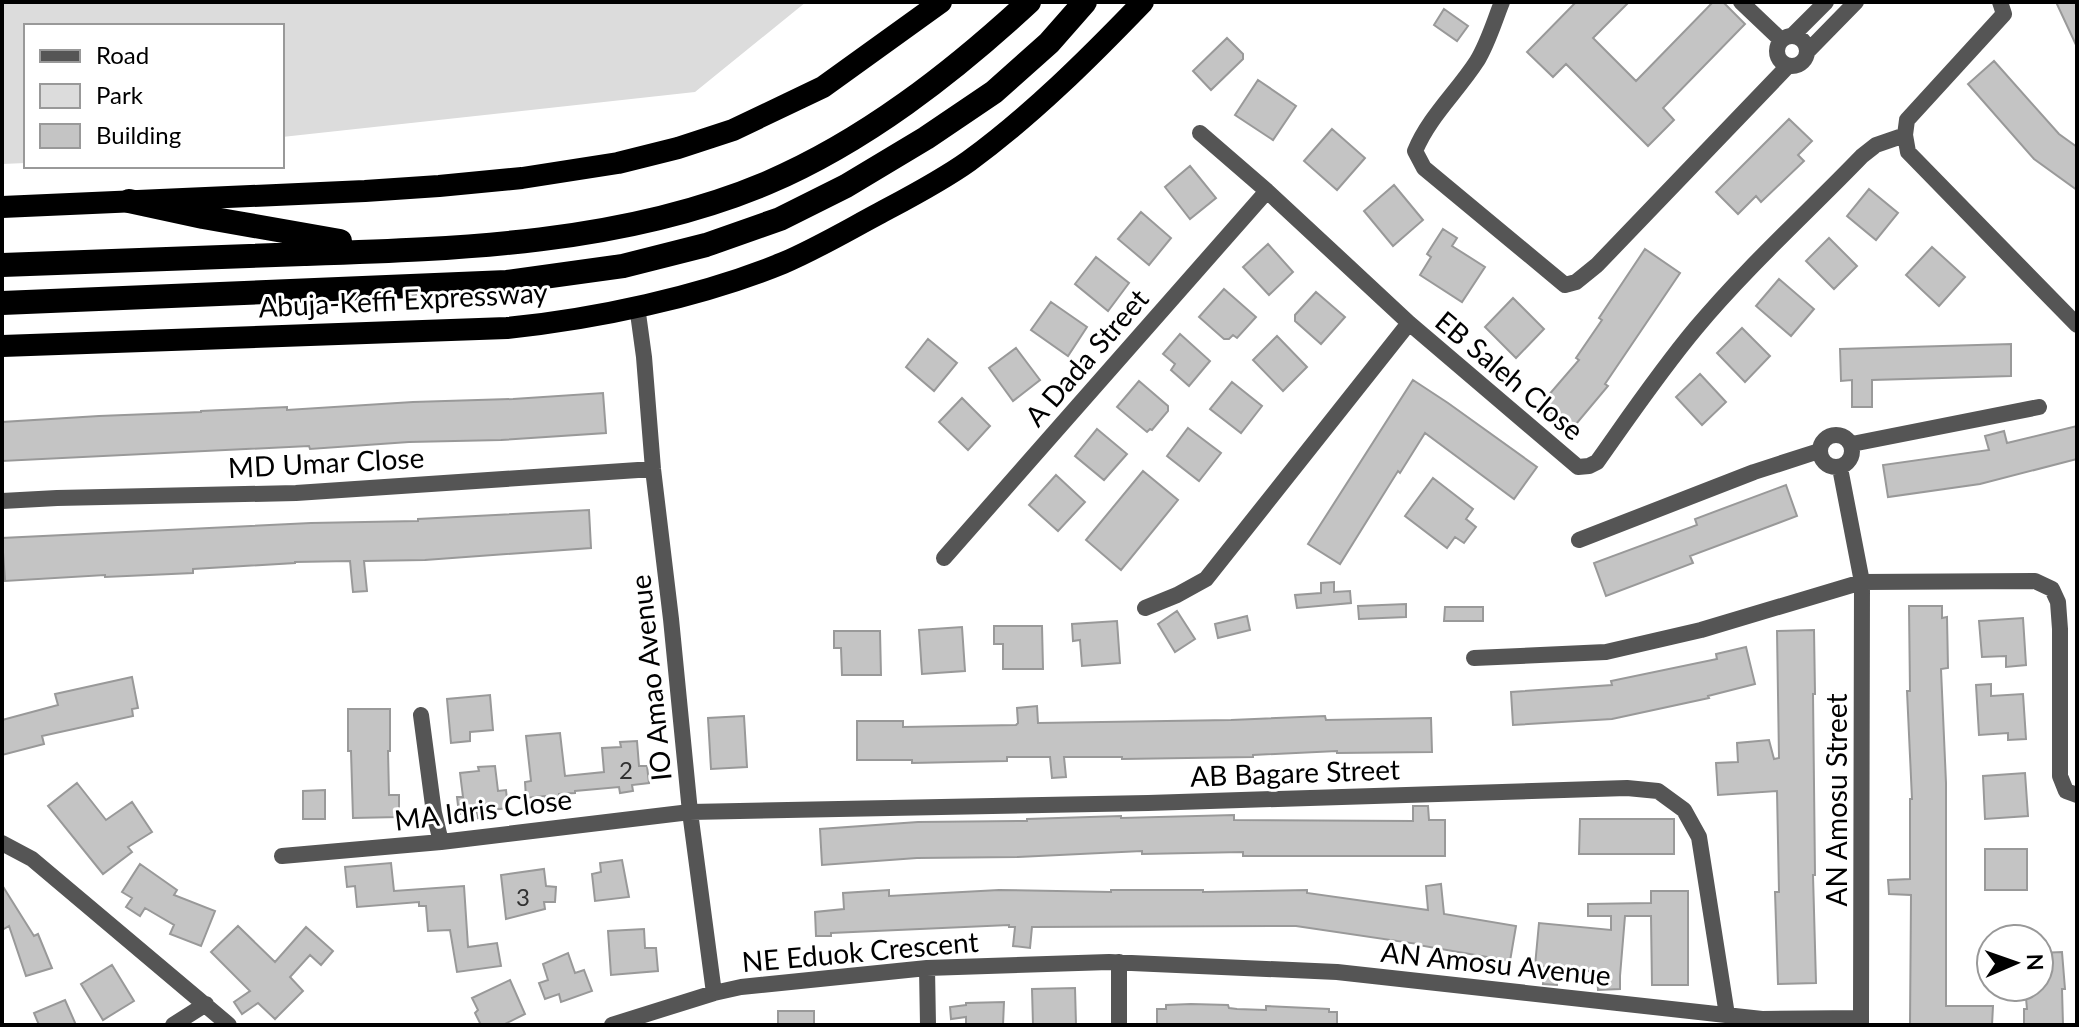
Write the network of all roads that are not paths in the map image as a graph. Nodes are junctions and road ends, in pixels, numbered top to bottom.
1 (941, 2) edge
2 (1029, 2) edge
3 (1085, 2) edge
4 (1143, 2) edge
5 (1502, 2) edge
6 (1741, 2) edge
7 (1826, 2) edge
8 (1856, 2) edge
9 (2000, 2) edge
10 (1787, 38) junction
11 (1807, 52) junction
12 (1788, 66) junction
13 (1200, 133) dead end
14 (1906, 144) junction
15 (1267, 191) junction
16 (129, 201) junction
17 (2, 207) edge
18 (410, 251) junction
19 (2, 265) edge
20 (2, 303) edge
21 (637, 306) junction
22 (1409, 323) junction
23 (2077, 325) edge
24 (2, 346) edge
25 (2039, 407) dead end
26 (1852, 444) junction
27 (1819, 451) junction
28 (1840, 468) junction
29 (653, 469) junction
30 (2, 501) edge
31 (1579, 540) dead end
32 (944, 558) dead end
33 (1862, 582) junction
34 (1145, 608) dead end
35 (1474, 658) dead end
36 (421, 715) dead end
37 (2077, 795) edge
38 (690, 812) junction
39 (441, 842) junction
40 (2, 843) edge
41 (282, 856) dead end
42 (1119, 962) junction
43 (927, 968) junction
44 (714, 993) junction
45 (206, 1004) junction
46 (1727, 1015) junction
47 (1861, 1022) edge
48 (173, 1025) edge
49 (229, 1025) edge
50 (612, 1025) edge
51 (928, 1025) edge
52 (1119, 1025) edge

1 - 16 highway
2 - 18 highway, Abuja-Keffi Expressway
3 - 20 highway, Abuja-Keffi Expressway
4 - 21 highway, Abuja-Keffi Expressway
5 - 12 street
6 - 10 street
7 - 10 street
8 - 11 street
9 - 14 street
10 - 11 street
10 - 12 street
11 - 12 street
13 - 15 street, EB Saleh Close
14 - 22 street, EB Saleh Close
14 - 23 street
15 - 22 street, EB Saleh Close
15 - 32 street, A Dada Street
16 - 17 highway
16 - 18 highway
18 - 19 highway, Abuja-Keffi Expressway
21 - 24 highway, Abuja-Keffi Expressway
21 - 29 street, IO Amao Avenue
22 - 34 street
25 - 26 street
26 - 27 street
26 - 28 street
27 - 28 street
27 - 31 street
28 - 33 street, AN Amosu Street
29 - 30 street, MD Umar Close
29 - 38 street, IO Amao Avenue
33 - 35 street
33 - 37 street
33 - 47 street, AN Amosu Street
36 - 39 street
38 - 39 street, MA Idris Close
38 - 44 street, IO Amao Avenue
38 - 46 street, AB Bagare Street
39 - 41 street, MA Idris Close
40 - 45 street
42 - 43 street, NE Eduok Crescent
42 - 46 street, AN Amosu Avenue
42 - 52 street
43 - 44 street, NE Eduok Crescent
43 - 51 street
44 - 50 street, NE Eduok Crescent
45 - 48 street
45 - 49 street
46 - 47 street, AN Amosu Avenue

